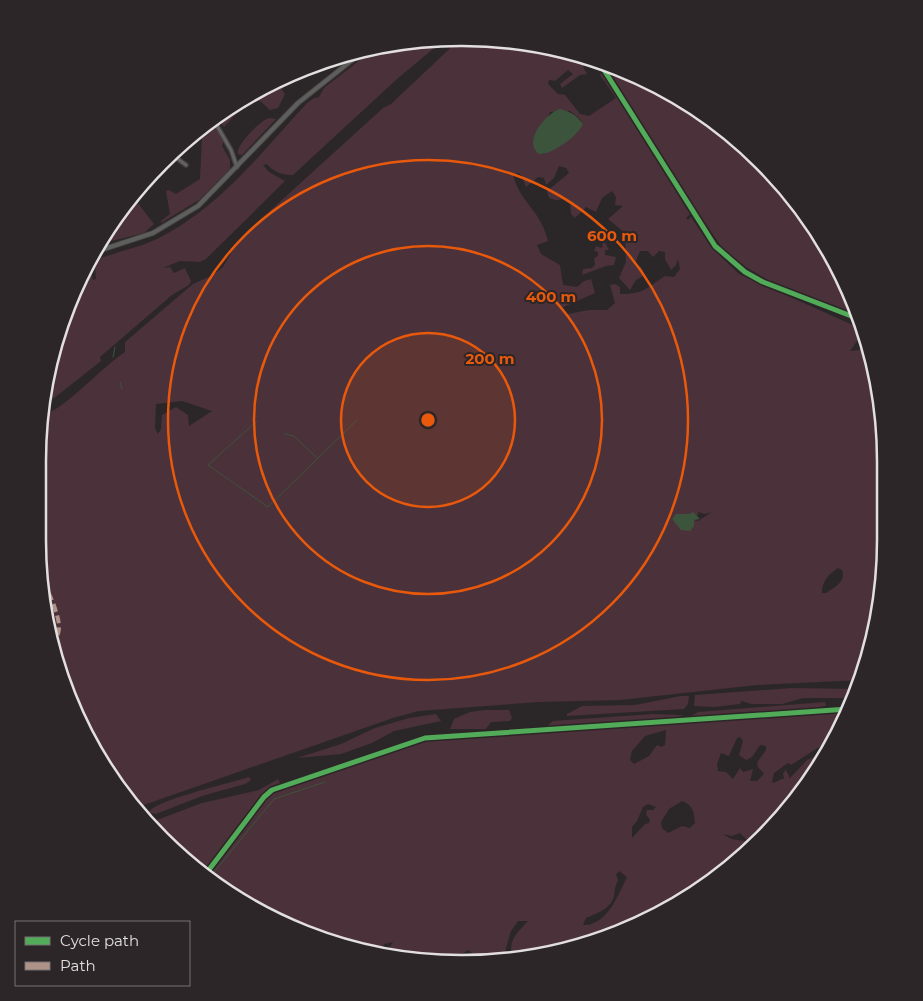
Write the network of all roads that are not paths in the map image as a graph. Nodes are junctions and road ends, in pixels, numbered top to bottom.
1 (352, 61) edge
2 (605, 72) edge
3 (217, 126) edge
4 (177, 159) edge
5 (186, 166) dead end
6 (237, 167) junction
7 (105, 249) edge
8 (851, 316) edge
9 (840, 710) edge
10 (209, 869) edge

1 - 6 main road
2 - 8 street
3 - 6 street
4 - 5 street
6 - 7 main road
9 - 10 street

